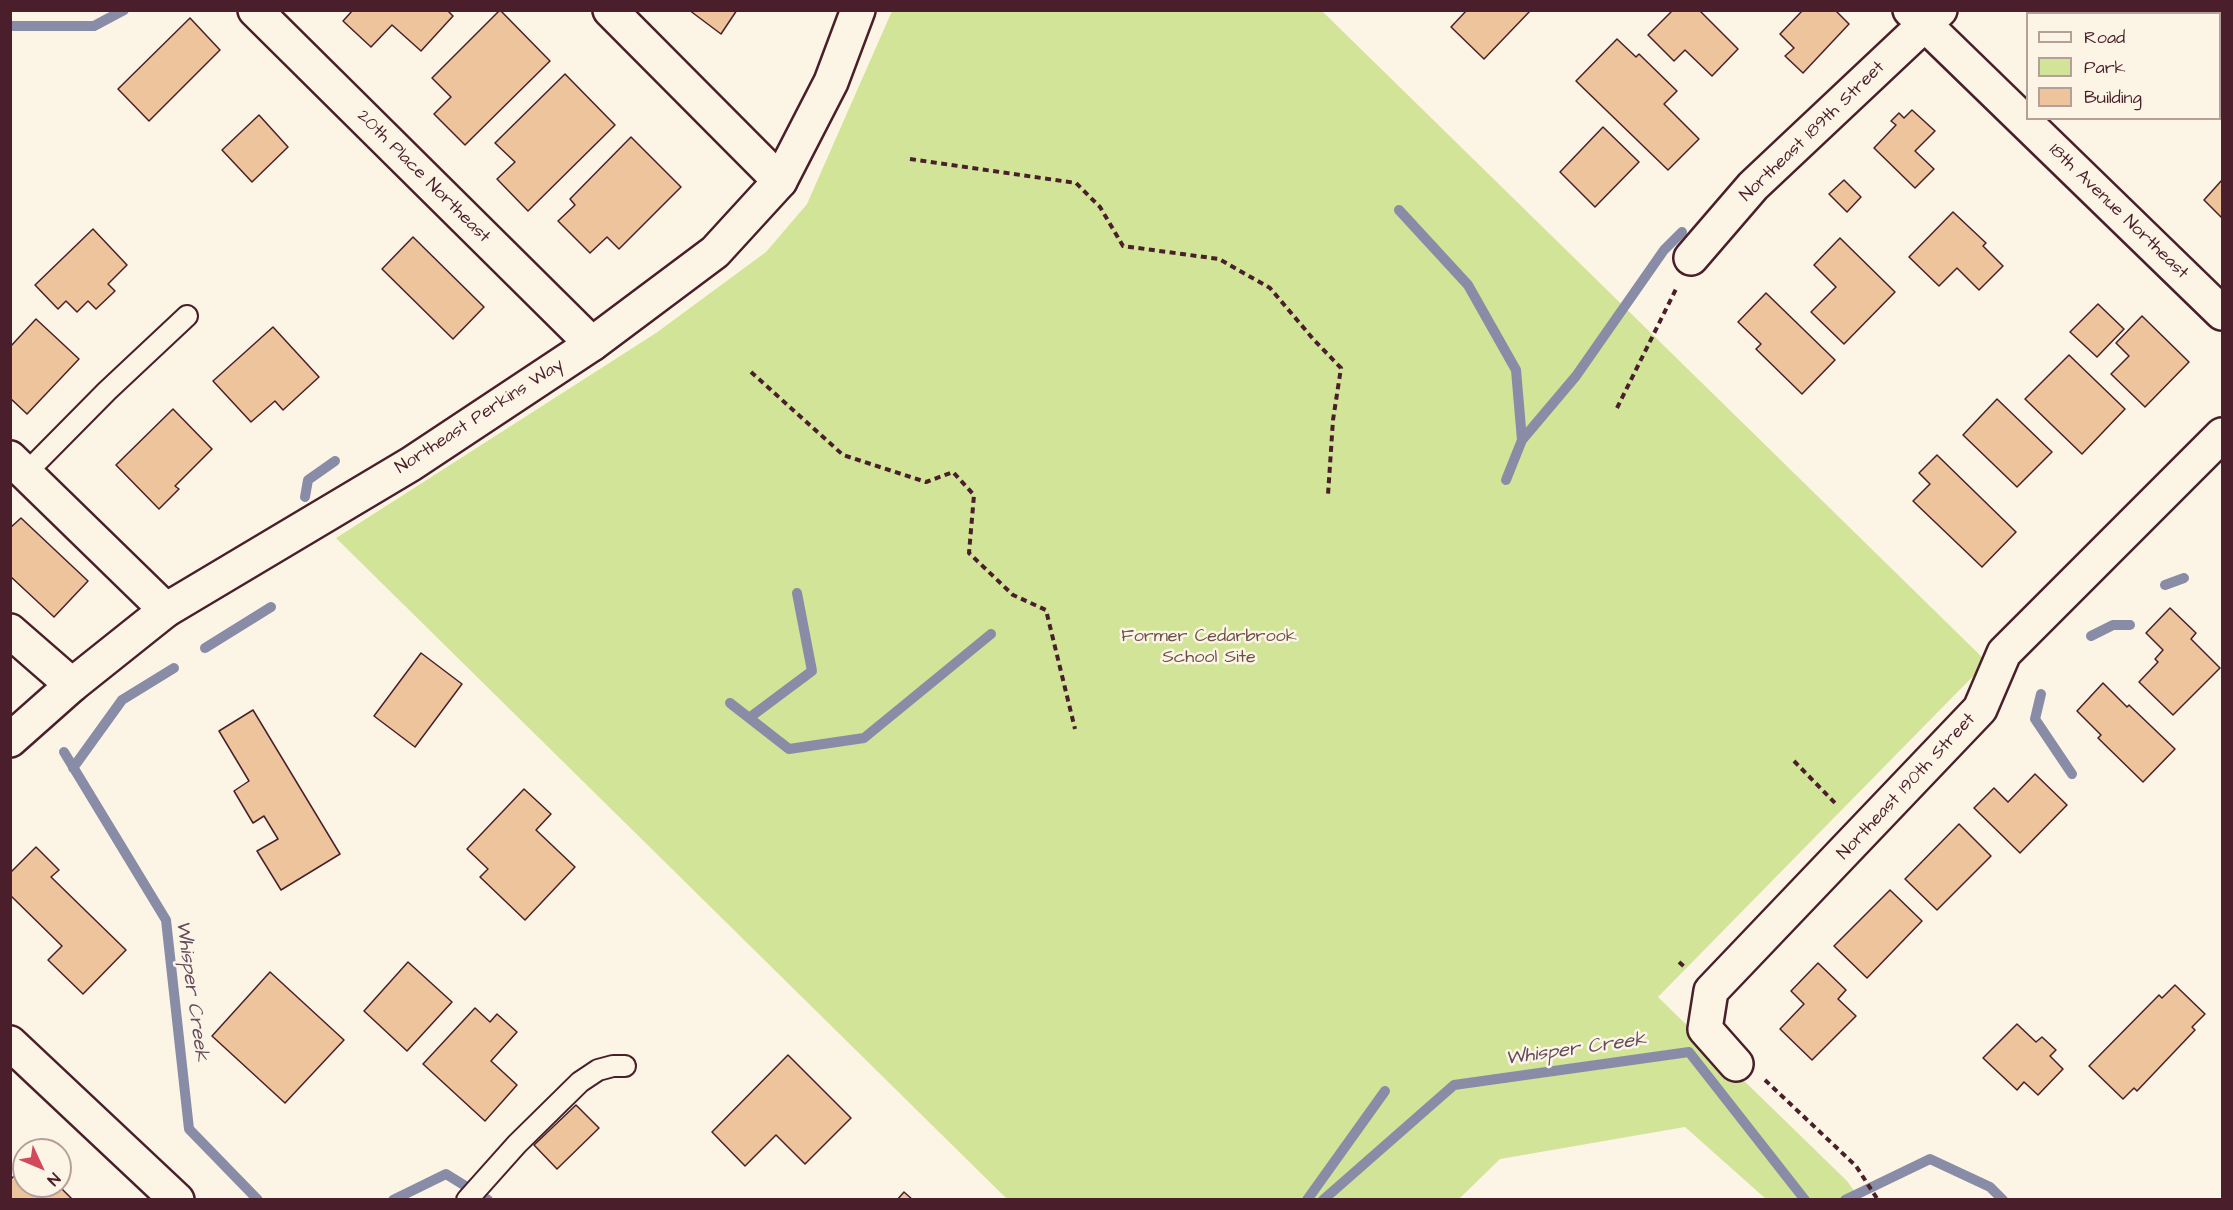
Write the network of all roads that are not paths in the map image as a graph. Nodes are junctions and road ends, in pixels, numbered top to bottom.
1 (255, 10) edge
2 (610, 10) edge
3 (858, 10) edge
4 (1925, 16) edge
5 (2026, 117) edge
6 (2029, 120) edge
7 (780, 181) junction
8 (1691, 258) road end
9 (2223, 313) edge
10 (187, 316) dead end
11 (592, 344) junction
12 (2223, 435) edge
13 (18, 465) edge
14 (166, 610) junction
15 (10, 631) edge
16 (72, 685) junction
17 (10, 740) edge
18 (10, 1043) edge
19 (1736, 1064) road end
20 (625, 1066) dead end
21 (177, 1200) edge
22 (467, 1200) edge

1 - 11 street, 20th Place Northeast
2 - 7 street
3 - 7 street, Northeast Perkins Way
4 - 5 street, 18th Avenue Northeast
4 - 8 street, Northeast 189th Street
6 - 9 street, 18th Avenue Northeast
7 - 11 street, Northeast Perkins Way
10 - 13 lane
11 - 14 street, Northeast Perkins Way
12 - 19 street, Northeast 190th Street
13 - 14 street
14 - 16 street, Northeast Perkins Way
15 - 16 street
16 - 17 street, Northeast Perkins Way
18 - 21 street
20 - 22 lane

